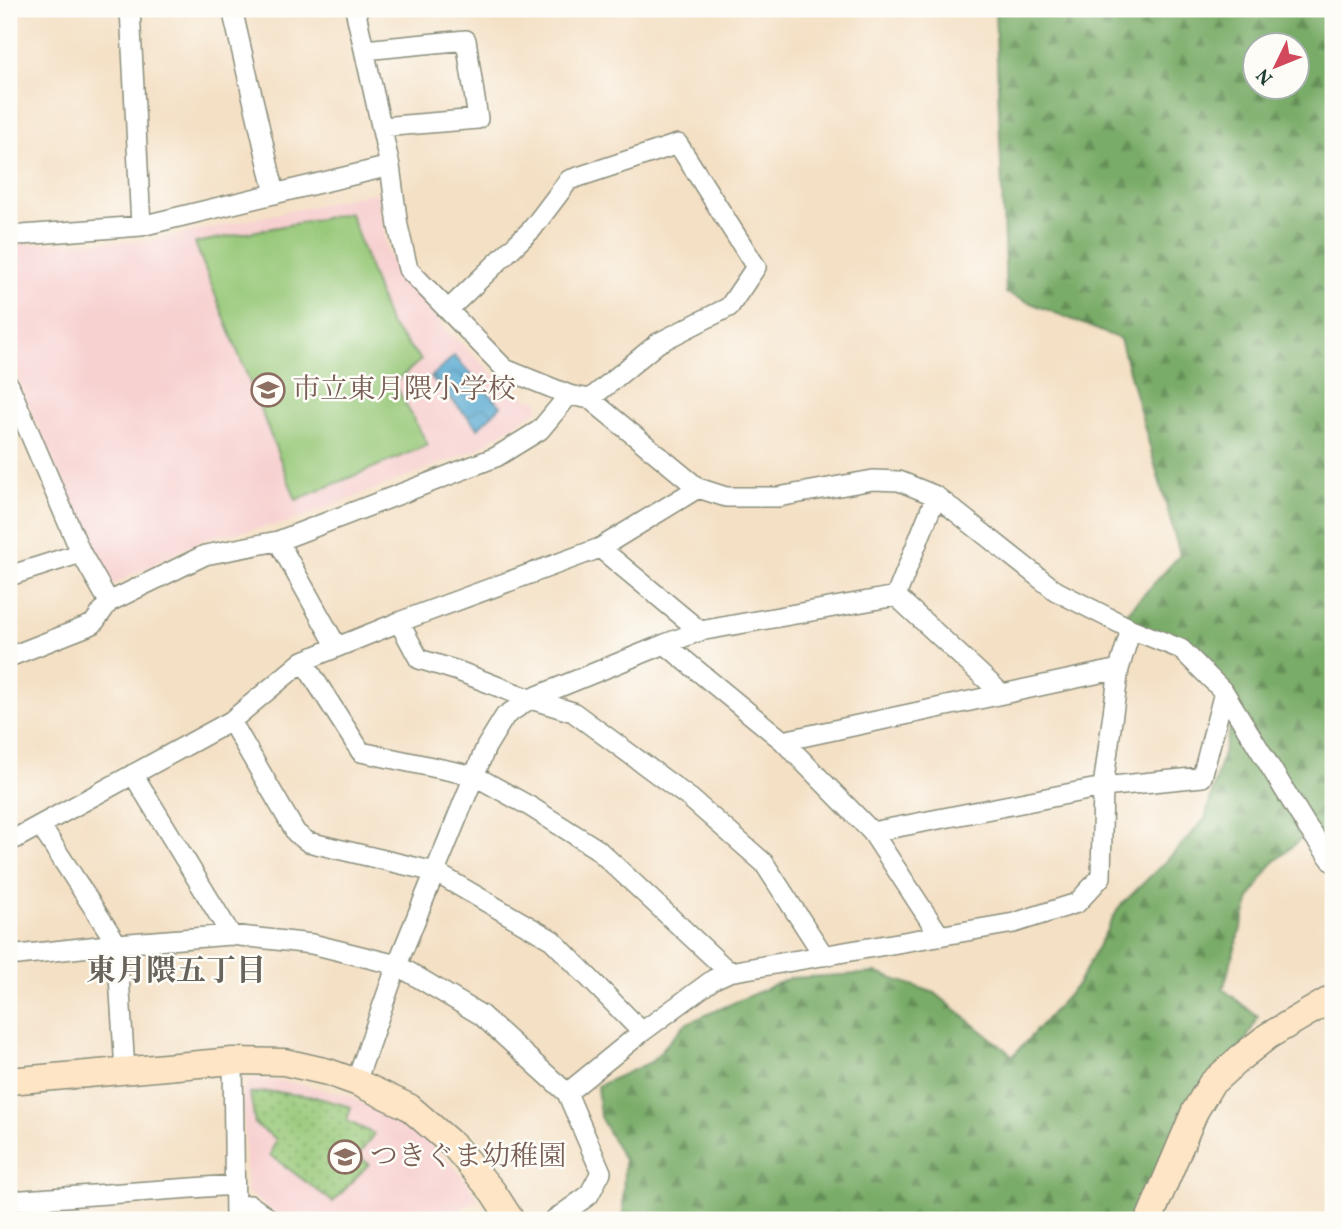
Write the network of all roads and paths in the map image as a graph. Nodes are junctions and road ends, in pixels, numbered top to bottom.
1 (130, 9) edge
2 (232, 9) edge
3 (355, 9) edge
4 (364, 50) junction
5 (381, 127) junction
6 (390, 166) junction
7 (275, 194) junction
8 (141, 226) junction
9 (9, 231) edge
10 (9, 236) edge
11 (448, 310) junction
12 (9, 385) edge
13 (569, 395) junction
14 (590, 399) junction
15 (14, 411) edge
16 (698, 488) junction
17 (936, 496) junction
18 (278, 541) junction
19 (600, 548) junction
20 (81, 553) junction
21 (9, 576) edge
22 (896, 596) junction
23 (109, 602) junction
24 (399, 622) junction
25 (1131, 629) junction
26 (700, 631) junction
27 (665, 644) junction
28 (337, 647) junction
29 (9, 657) edge
30 (303, 661) junction
31 (1119, 669) junction
32 (1224, 692) junction
33 (1002, 694) junction
34 (530, 699) junction
35 (231, 721) junction
36 (783, 741) junction
37 (133, 774) junction
38 (475, 776) junction
39 (1103, 787) junction
40 (40, 825) junction
41 (872, 832) junction
42 (9, 842) edge
43 (1333, 862) edge
44 (435, 872) junction
45 (232, 935) junction
46 (940, 936) junction
47 (117, 944) junction
48 (9, 956) edge
49 (824, 956) junction
50 (397, 965) junction
51 (729, 972) junction
52 (1333, 998) edge
53 (642, 1032) junction
54 (233, 1062) junction
55 (125, 1071) junction
56 (9, 1081) edge
57 (356, 1082) junction
58 (567, 1093) junction
59 (234, 1185) junction
60 (9, 1201) edge
61 (235, 1214) edge
62 (271, 1220) edge
63 (511, 1220) edge
64 (554, 1220) edge
65 (1149, 1220) edge

1 - 8 street
2 - 7 street
3 - 4 street
4 - 5 street
4 - 5 street
5 - 6 street
6 - 7 street
6 - 11 street
7 - 8 street
8 - 10 street
9 - 10 street
11 - 13 street
11 - 14 street
12 - 15 street
13 - 14 street
13 - 18 street
14 - 16 street
15 - 20 street
16 - 17 street
16 - 19 street
17 - 22 street
17 - 25 street
18 - 23 street
18 - 28 street
19 - 24 street
19 - 26 street
20 - 21 street
20 - 23 street
22 - 26 street
22 - 33 street
23 - 29 street
24 - 28 street
24 - 34 street
25 - 31 street
25 - 32 street
26 - 27 street
27 - 34 street
27 - 36 street
28 - 30 street
30 - 35 street
30 - 38 street
31 - 33 street
31 - 39 street
32 - 39 street
32 - 43 street
33 - 36 street
34 - 38 street
34 - 49 street
35 - 37 street
35 - 44 street
36 - 41 street
37 - 40 street
37 - 45 street
38 - 44 street
38 - 51 street
39 - 41 street
39 - 46 street
40 - 42 street
40 - 47 street
41 - 46 street
44 - 50 street
44 - 53 street
45 - 47 street
45 - 50 street
46 - 49 street
47 - 48 street
47 - 55 street
49 - 51 street
50 - 57 street
50 - 58 street
51 - 53 street
52 - 65 street
53 - 58 street
54 - 55 street
54 - 57 street
54 - 59 street
55 - 56 street
57 - 63 street
58 - 64 street
59 - 60 street
59 - 61 street
61 - 62 street

